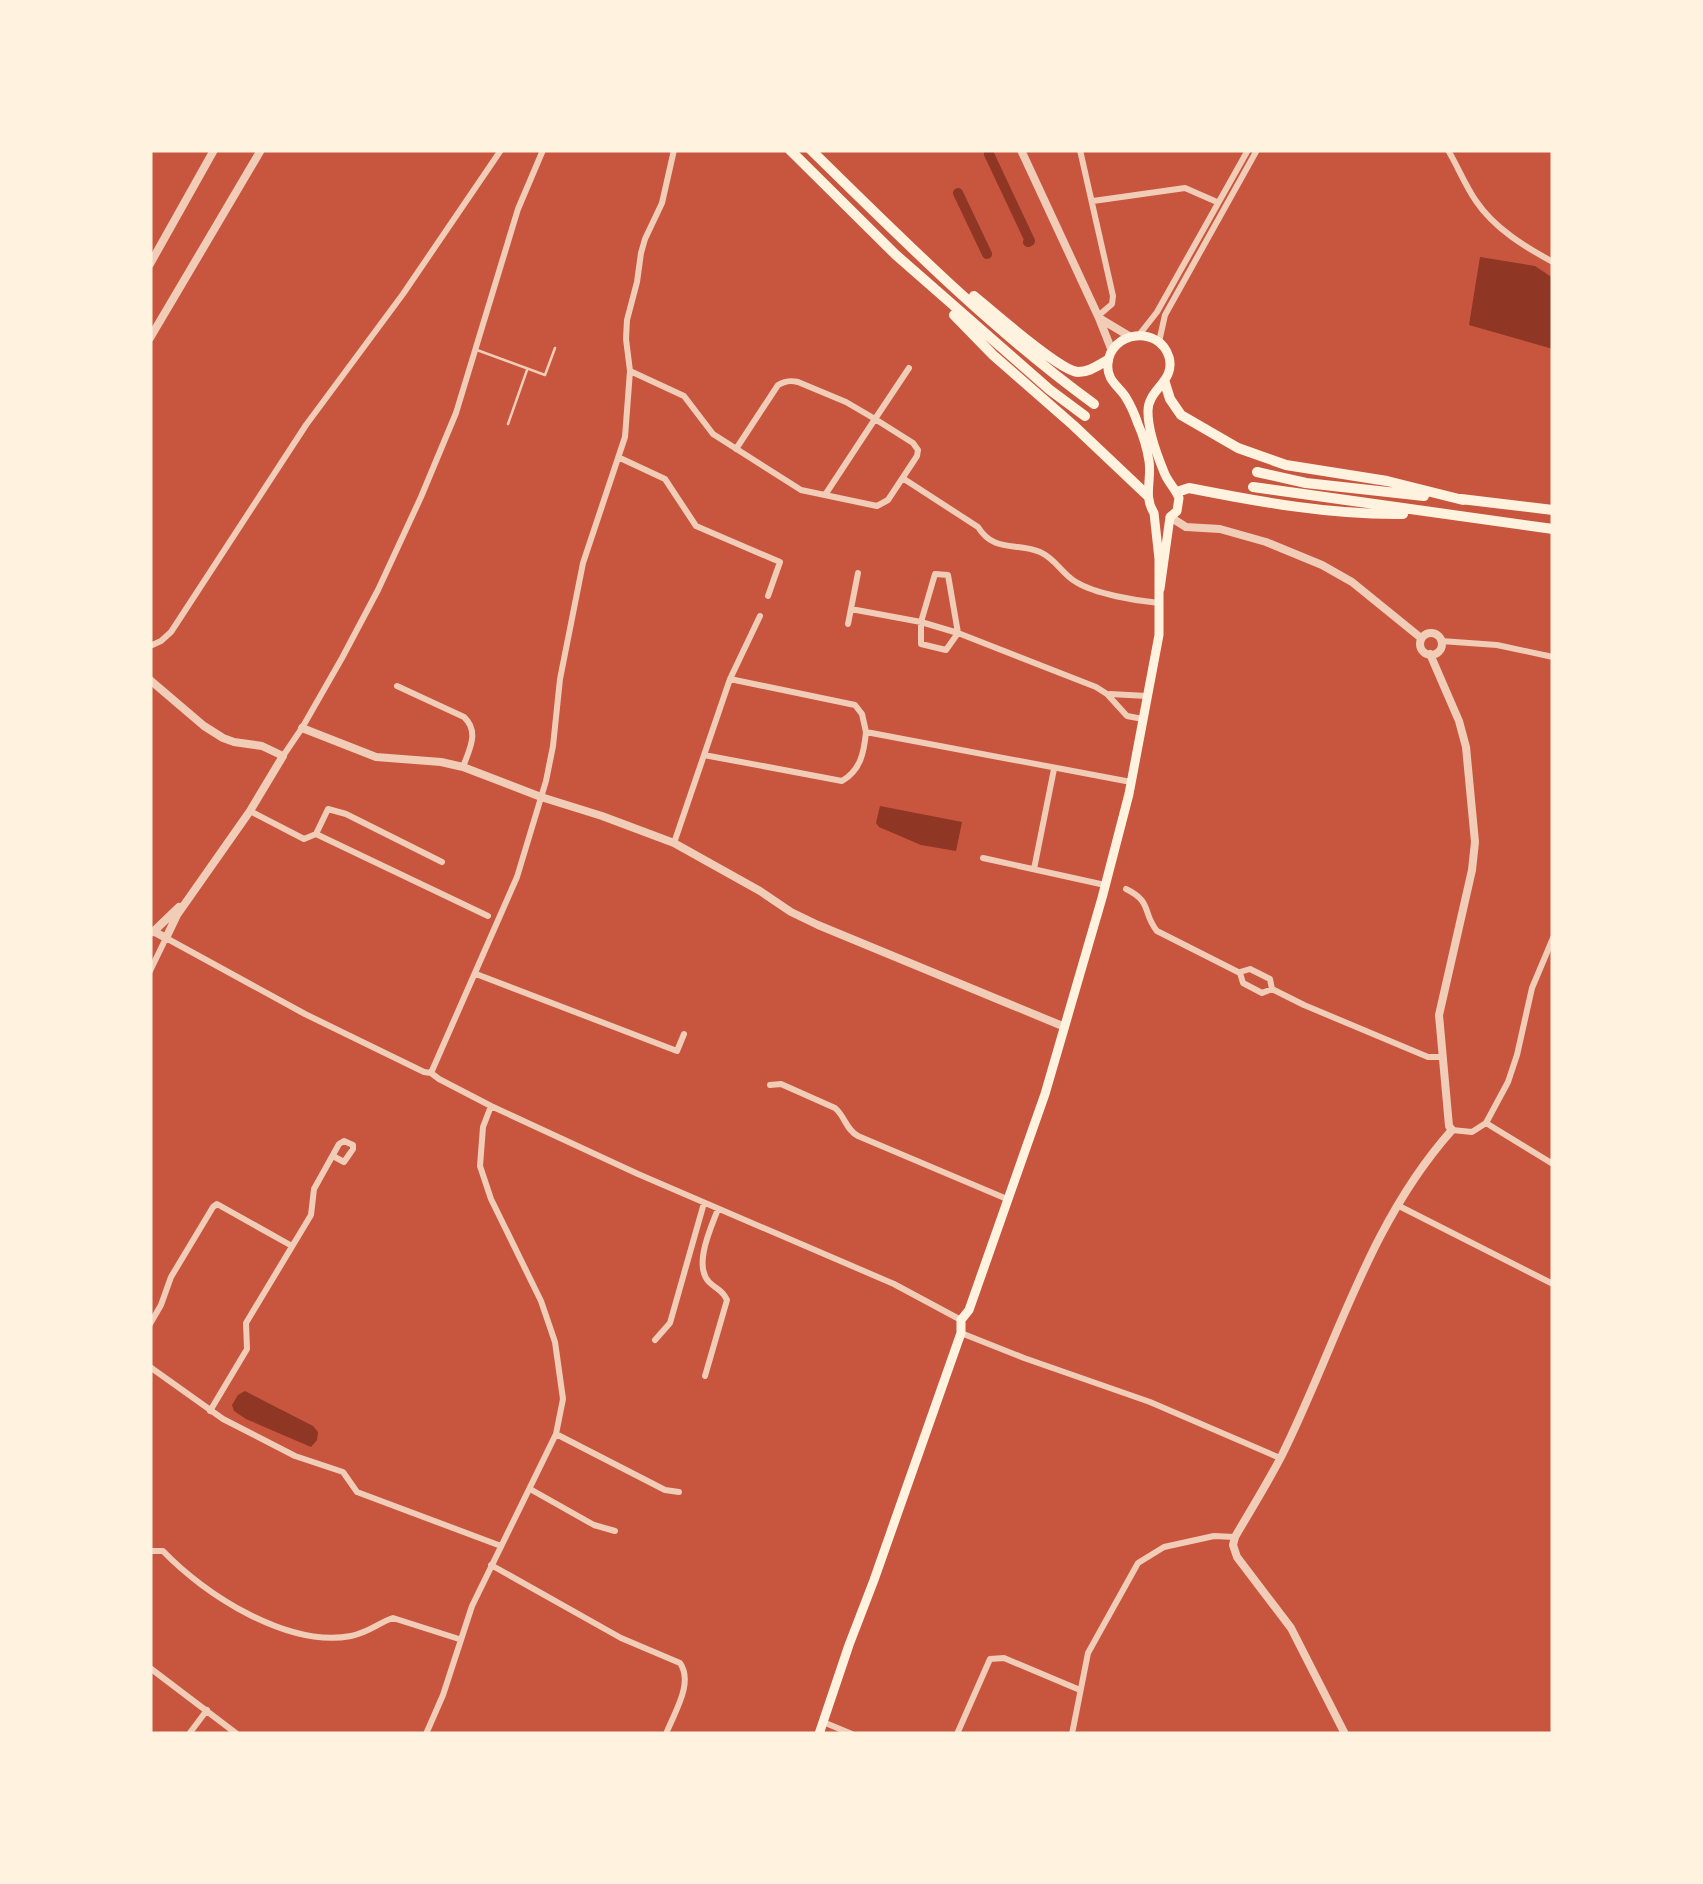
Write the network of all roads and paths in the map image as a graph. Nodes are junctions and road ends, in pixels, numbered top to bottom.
1 (214, 150) edge
2 (261, 150) edge
3 (502, 150) edge
4 (544, 150) edge
5 (674, 150) edge
6 (790, 150) edge
7 (810, 150) edge
8 (1021, 150) edge
9 (1080, 150) edge
10 (1248, 150) edge
11 (1257, 150) edge
12 (1448, 150) edge
13 (1092, 201) junction
14 (1221, 204) junction
15 (906, 243) junction
16 (896, 256) junction
17 (1553, 262) edge
18 (150, 264) edge
19 (1099, 317) junction
20 (1134, 336) junction
21 (150, 338) edge
22 (1158, 342) junction
23 (555, 348) dead end
24 (475, 350) junction
25 (1110, 356) junction
26 (910, 368) dead end
27 (528, 369) junction
28 (630, 371) junction
29 (1165, 383) junction
30 (1094, 404) dead end
31 (1085, 416) dead end
32 (875, 419) junction
33 (508, 424) dead end
34 (736, 449) junction
35 (620, 458) junction
36 (1257, 472) dead end
37 (904, 479) junction
38 (1254, 487) dead end
39 (1177, 492) junction
40 (825, 495) junction
41 (1147, 495) junction
42 (1463, 500) junction
43 (1553, 510) edge
44 (1154, 513) junction
45 (1440, 514) junction
46 (1170, 517) junction
47 (1553, 529) edge
48 (778, 549) dead end
49 (773, 559) junction
50 (858, 572) dead end
51 (1160, 589) junction
52 (768, 596) dead end
53 (1160, 603) junction
54 (851, 609) junction
55 (760, 616) dead end
56 (921, 622) junction
57 (848, 624) dead end
58 (958, 634) junction
59 (1422, 638) junction
60 (1441, 640) junction
61 (150, 646) edge
62 (1430, 654) junction
63 (1553, 657) edge
64 (730, 679) junction
65 (150, 680) edge
66 (398, 686) dead end
67 (1107, 694) junction
68 (1148, 696) junction
69 (1143, 719) junction
70 (302, 728) junction
71 (866, 732) junction
72 (704, 754) junction
73 (284, 756) junction
74 (464, 767) junction
75 (1054, 769) junction
76 (1132, 782) junction
77 (541, 797) junction
78 (250, 812) junction
79 (316, 834) junction
80 (674, 843) junction
81 (982, 858) dead end
82 (442, 862) dead end
83 (1034, 868) junction
84 (1105, 885) junction
85 (1126, 889) dead end
86 (189, 897) junction
87 (488, 916) dead end
88 (151, 933) edge
89 (166, 938) junction
90 (1553, 938) edge
91 (150, 970) edge
92 (1240, 972) junction
93 (476, 974) junction
94 (1272, 989) junction
95 (1065, 1027) junction
96 (684, 1034) dead end
97 (1442, 1056) junction
98 (431, 1073) junction
99 (770, 1085) dead end
100 (491, 1106) junction
101 (1486, 1123) junction
102 (1452, 1130) junction
103 (333, 1156) dead end
104 (1553, 1164) edge
105 (1008, 1200) junction
106 (704, 1203) junction
107 (1399, 1206) junction
108 (718, 1209) junction
109 (292, 1246) junction
110 (1553, 1284) edge
111 (961, 1320) junction
112 (150, 1324) edge
113 (961, 1333) junction
114 (655, 1340) dead end
115 (150, 1367) edge
116 (705, 1376) dead end
117 (210, 1411) junction
118 (556, 1434) junction
119 (1280, 1458) junction
120 (530, 1489) junction
121 (680, 1492) dead end
122 (614, 1530) dead end
123 (1235, 1538) junction
124 (501, 1546) junction
125 (150, 1552) edge
126 (491, 1566) junction
127 (460, 1639) junction
128 (150, 1668) edge
129 (1080, 1690) junction
130 (206, 1710) junction
131 (824, 1722) junction
132 (189, 1734) edge
133 (236, 1734) edge
134 (426, 1734) edge
135 (666, 1734) edge
136 (819, 1734) edge
137 (852, 1734) edge
138 (957, 1734) edge
139 (1072, 1734) edge
140 (1344, 1734) edge

1 - 18 street
2 - 21 street
3 - 61 street
4 - 24 street
5 - 28 street
6 - 16 main road
7 - 15 main road
8 - 19 street
9 - 13 street
10 - 14 street
11 - 14 street
12 - 17 street
13 - 14 street
13 - 19 street
14 - 20 street
14 - 22 street
15 - 25 main road
15 - 30 main road
16 - 31 main road
16 - 41 main road
19 - 20 street
19 - 25 street
20 - 22 main road
20 - 25 main road
22 - 29 main road
23 - 27 lane
24 - 27 lane
24 - 70 street
25 - 41 main road
26 - 32 street
27 - 33 lane
28 - 34 street
28 - 35 street
29 - 39 main road
29 - 42 main road
32 - 34 street
32 - 37 street
32 - 40 street
34 - 40 street
35 - 49 street
35 - 77 street
36 - 42 main road
37 - 40 street
37 - 53 street
38 - 45 main road
39 - 45 main road
39 - 46 main road
41 - 44 main road
42 - 43 main road
44 - 46 main road
44 - 51 main road
45 - 47 main road
46 - 51 main road
46 - 59 street
48 - 49 street
49 - 52 street
50 - 54 street
51 - 53 main road
53 - 68 main road
54 - 56 street
54 - 57 street
55 - 64 street
56 - 58 street
56 - 58 street
56 - 58 street
58 - 67 street
59 - 60 street
59 - 62 street
60 - 62 street
60 - 63 street
62 - 97 street
64 - 71 street
64 - 72 street
65 - 73 street
66 - 74 street
67 - 68 street
67 - 69 street
68 - 69 main road
69 - 76 main road
70 - 73 street
70 - 74 street
71 - 72 street
71 - 75 street
72 - 80 street
73 - 78 street
74 - 77 street
75 - 76 street
75 - 83 street
76 - 84 main road
77 - 80 street
77 - 93 street
78 - 79 street
78 - 86 street
79 - 82 street
79 - 87 street
80 - 95 street
81 - 83 street
83 - 84 street
84 - 95 main road
85 - 92 street
86 - 88 street
86 - 89 street
88 - 89 street
89 - 91 street
89 - 98 street
90 - 101 street
92 - 94 street
92 - 94 street
93 - 96 street
93 - 98 street
94 - 97 street
95 - 105 main road
97 - 102 street
98 - 100 street
99 - 105 street
100 - 106 street
100 - 118 street
101 - 102 street
101 - 104 street
102 - 107 street
103 - 109 street
105 - 111 main road
106 - 108 street
106 - 114 street
107 - 110 street
107 - 119 street
108 - 111 street
108 - 116 street
109 - 112 street
109 - 117 street
111 - 113 main road
113 - 119 street
113 - 131 main road
115 - 117 street
117 - 124 street
118 - 120 street
118 - 121 street
119 - 123 street
120 - 122 street
120 - 124 street
123 - 129 street
123 - 140 street
124 - 126 street
125 - 127 street
126 - 127 street
126 - 135 street
127 - 134 street
128 - 130 street
129 - 138 street
129 - 139 street
130 - 132 street
130 - 133 street
131 - 136 main road
131 - 137 street

